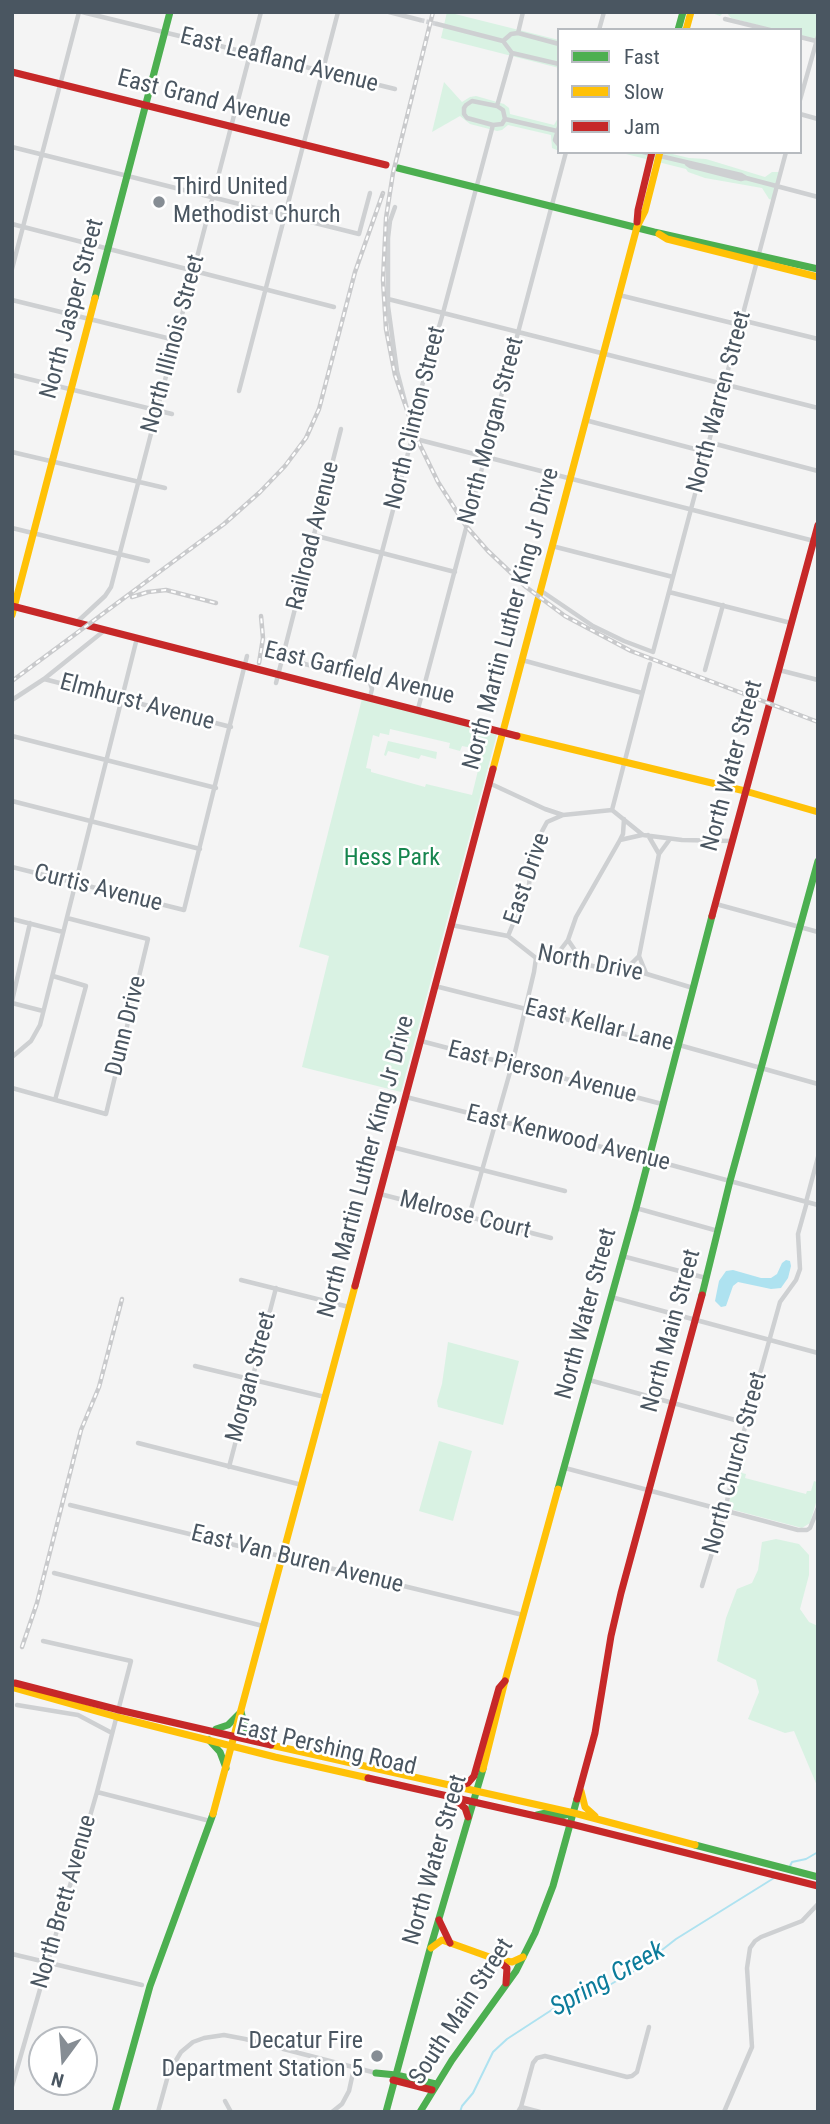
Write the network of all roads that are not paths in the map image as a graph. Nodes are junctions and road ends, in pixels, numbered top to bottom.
1 (80, 12) edge
2 (170, 12) edge
3 (261, 12) edge
4 (338, 12) edge
5 (389, 12) edge
6 (523, 12) edge
7 (691, 12) edge
8 (725, 19) dead end
9 (421, 20) tunnel mouth
10 (685, 21) edge
11 (437, 24) tunnel mouth
12 (762, 28) edge
13 (164, 33) junction
14 (518, 33) junction
15 (817, 39) edge
16 (503, 41) junction
17 (557, 43) edge
18 (250, 53) junction
19 (512, 53) junction
20 (557, 64) edge
21 (12, 72) edge
22 (323, 72) junction
23 (61, 84) junction
24 (395, 89) dead end
25 (802, 93) edge
26 (146, 105) junction
27 (497, 106) junction
28 (505, 119) junction
29 (493, 125) junction
30 (232, 126) junction
31 (557, 129) edge
32 (304, 144) junction
33 (12, 148) edge
34 (565, 154) edge
35 (656, 154) edge
36 (785, 154) edge
37 (42, 155) junction
38 (386, 165) dead end
39 (398, 168) dead end
40 (128, 176) junction
41 (476, 187) junction
42 (777, 187) junction
43 (370, 193) dead end
44 (213, 197) junction
45 (818, 197) edge
46 (552, 206) junction
47 (395, 207) dead end
48 (285, 215) junction
49 (12, 224) edge
50 (23, 227) junction
51 (637, 227) junction
52 (108, 249) junction
53 (758, 258) junction
54 (12, 269) edge
55 (818, 269) edge
56 (194, 270) junction
57 (818, 277) edge
58 (266, 288) junction
59 (619, 295) junction
60 (388, 299) junction
61 (12, 300) edge
62 (334, 307) dead end
63 (443, 313) junction
64 (90, 319) junction
65 (741, 322) junction
66 (519, 332) junction
67 (818, 339) edge
68 (176, 340) junction
69 (603, 353) junction
70 (12, 375) edge
71 (724, 383) junction
72 (72, 390) junction
73 (239, 391) dead end
74 (818, 408) edge
75 (157, 411) junction
76 (172, 414) dead end
77 (413, 419) junction
78 (585, 420) junction
79 (341, 429) dead end
80 (412, 438) junction
81 (708, 442) junction
82 (12, 452) edge
83 (706, 452) junction
84 (484, 457) junction
85 (53, 462) junction
86 (818, 471) edge
87 (570, 478) junction
88 (138, 482) junction
89 (165, 488) dead end
90 (691, 509) junction
91 (818, 525) edge
92 (12, 528) edge
93 (34, 534) junction
94 (313, 535) junction
95 (816, 542) edge
96 (552, 545) junction
97 (382, 553) junction
98 (120, 554) junction
99 (148, 561) dead end
100 (455, 572) junction
101 (673, 576) junction
102 (540, 590) junction
103 (669, 592) junction
104 (13, 606) edge
105 (723, 606) junction
106 (12, 615) edge
107 (77, 622) junction
108 (791, 623) junction
109 (105, 630) junction
110 (137, 638) junction
111 (247, 656) dead end
112 (282, 658) junction
113 (522, 660) junction
114 (650, 664) dead end
115 (705, 670) dead end
116 (779, 670) junction
117 (350, 673) junction
118 (44, 679) junction
119 (818, 680) edge
120 (276, 683) dead end
121 (642, 693) junction
122 (370, 697) junction
123 (122, 699) junction
124 (12, 700) edge
125 (418, 709) junction
126 (231, 727) junction
127 (503, 731) junction
128 (12, 736) edge
129 (106, 760) junction
130 (625, 761) junction
131 (489, 783) junction
132 (216, 788) junction
133 (745, 791) junction
134 (12, 801) edge
135 (545, 809) junction
136 (612, 810) junction
137 (818, 812) edge
138 (564, 815) junction
139 (624, 818) junction
140 (92, 821) junction
141 (548, 822) junction
142 (645, 835) junction
143 (670, 839) junction
144 (620, 840) junction
145 (733, 841) junction
146 (201, 849) junction
147 (659, 854) junction
148 (818, 861) edge
149 (12, 867) edge
150 (76, 884) junction
151 (716, 904) junction
152 (67, 918) junction
153 (12, 919) edge
154 (30, 923) junction
155 (451, 925) junction
156 (799, 927) junction
157 (63, 932) junction
158 (818, 932) edge
159 (508, 936) junction
160 (568, 940) junction
161 (639, 956) junction
162 (554, 957) junction
163 (536, 958) junction
164 (584, 964) junction
165 (628, 968) junction
166 (646, 973) junction
167 (52, 976) junction
168 (435, 986) junction
169 (693, 988) junction
170 (12, 1002) edge
171 (526, 1009) junction
172 (43, 1011) junction
173 (421, 1041) junction
174 (679, 1045) junction
175 (12, 1057) edge
176 (512, 1065) junction
177 (762, 1068) junction
178 (818, 1084) edge
179 (12, 1088) edge
180 (406, 1097) junction
181 (55, 1100) junction
182 (663, 1104) junction
183 (497, 1121) junction
184 (392, 1147) junction
185 (818, 1157) edge
186 (649, 1159) junction
187 (482, 1169) junction
188 (730, 1181) junction
189 (565, 1191) dead end
190 (380, 1194) junction
191 (806, 1202) junction
192 (818, 1205) edge
193 (636, 1208) junction
194 (469, 1216) junction
195 (719, 1231) junction
196 (551, 1237) dead end
197 (622, 1255) junction
198 (706, 1278) junction
199 (241, 1280) dead end
200 (276, 1288) junction
201 (611, 1297) junction
202 (349, 1307) junction
203 (694, 1319) junction
204 (770, 1339) junction
205 (818, 1353) edge
206 (195, 1366) dead end
207 (251, 1379) junction
208 (588, 1380) junction
209 (325, 1397) junction
210 (673, 1403) junction
211 (746, 1423) junction
212 (138, 1443) dead end
213 (229, 1466) junction
214 (565, 1468) junction
215 (302, 1485) junction
216 (649, 1490) junction
217 (70, 1505) dead end
218 (818, 1508) edge
219 (725, 1510) junction
220 (281, 1556) junction
221 (54, 1573) dead end
222 (702, 1586) dead end
223 (523, 1615) junction
224 (263, 1626) junction
225 (43, 1641) dead end
226 (505, 1681) junction
227 (15, 1685) dead end
228 (17, 1705) dead end
229 (241, 1712) junction
230 (118, 1713) junction
231 (213, 1730) junction
232 (112, 1733) junction
233 (234, 1736) junction
234 (208, 1740) junction
235 (257, 1741) junction
236 (232, 1745) junction
237 (226, 1768) junction
238 (457, 1785) junction
239 (581, 1787) junction
240 (478, 1790) junction
241 (97, 1792) junction
242 (449, 1795) junction
243 (474, 1801) junction
244 (573, 1813) junction
245 (534, 1815) junction
246 (598, 1819) junction
247 (211, 1821) junction
248 (468, 1822) junction
249 (570, 1824) junction
250 (587, 1828) junction
251 (565, 1845) junction
252 (818, 1877) edge
253 (818, 1886) edge
254 (818, 1904) edge
255 (439, 1920) junction
256 (451, 1943) junction
257 (430, 1949) junction
258 (12, 1954) edge
259 (524, 1957) junction
260 (495, 1959) junction
261 (48, 1961) junction
262 (142, 1985) dead end
263 (505, 1988) junction
264 (649, 2027) dead end
265 (354, 2068) junction
266 (376, 2073) joint
267 (395, 2078) junction
268 (12, 2086) edge
269 (434, 2087) junction
270 (225, 2101) dead end
271 (520, 2109) edge
272 (115, 2112) edge
273 (158, 2112) edge
274 (231, 2112) edge
275 (332, 2112) edge
276 (386, 2112) edge
277 (420, 2112) edge
278 (540, 2112) edge
279 (724, 2112) edge

1 - 13 street, East Leafland Avenue
1 - 23 street
2 - 13 main road, North Jasper Street
3 - 18 street, North Illinois Street
4 - 22 street
5 - 9 street
6 - 14 street
7 - 10 main road
8 - 12 street
11 - 16 street
13 - 18 street, East Leafland Avenue
13 - 26 main road, North Jasper Street
14 - 16 street
14 - 17 street
15 - 25 street
16 - 19 street
18 - 22 street, East Leafland Avenue
18 - 30 street, North Illinois Street
19 - 20 street
19 - 27 street
21 - 23 main road, East Grand Avenue
22 - 24 street, East Leafland Avenue
22 - 32 street
23 - 26 main road, East Grand Avenue
23 - 37 street
26 - 30 main road, East Grand Avenue
26 - 40 main road, North Jasper Street
27 - 28 street
27 - 29 street
28 - 29 street
28 - 31 street
29 - 41 street, North Clinton Street
30 - 32 main road, East Grand Avenue
30 - 44 street, North Illinois Street
32 - 38 main road, East Grand Avenue
32 - 48 street
33 - 37 street
34 - 46 street, North Morgan Street
35 - 42 street
35 - 51 main road, North Martin Luther King Jr Drive
36 - 42 street, North Warren Street
37 - 40 street
37 - 50 street
39 - 41 main road
40 - 44 street
40 - 52 main road, North Jasper Street
41 - 46 main road
41 - 63 street, North Clinton Street
42 - 45 street
42 - 53 street, North Warren Street
43 - 48 street
44 - 48 street
44 - 56 street, North Illinois Street
46 - 51 main road
46 - 66 street, North Morgan Street
47 - 60 street
48 - 58 street
49 - 50 street
50 - 52 street
50 - 54 street
51 - 53 main road
51 - 59 main road, North Martin Luther King Jr Drive
52 - 56 street
52 - 64 main road, North Jasper Street
53 - 55 main road
53 - 57 main road
53 - 65 street, North Warren Street
56 - 58 street
56 - 68 street, North Illinois Street
58 - 62 street
58 - 73 street
59 - 65 street
59 - 69 main road, North Martin Luther King Jr Drive
60 - 63 street
60 - 77 street
61 - 64 street
63 - 66 street
63 - 77 street, North Clinton Street
64 - 68 street
64 - 72 main road, North Jasper Street
65 - 67 street
65 - 71 street, North Warren Street
66 - 69 street
66 - 84 street, North Morgan Street
68 - 75 street, North Illinois Street
69 - 71 street
69 - 78 main road, North Martin Luther King Jr Drive
70 - 72 street
71 - 74 street
71 - 81 street, North Warren Street
72 - 75 street
72 - 85 main road, North Jasper Street
75 - 76 street
75 - 88 street, North Illinois Street
77 - 80 street, North Clinton Street
78 - 83 street
78 - 87 main road, North Martin Luther King Jr Drive
79 - 94 street, Railroad Avenue
80 - 84 street
80 - 97 street, North Clinton Street
81 - 83 street, North Warren Street
81 - 86 street
82 - 85 street
83 - 90 street, North Warren Street
84 - 87 street
84 - 100 street, North Morgan Street
85 - 88 street
85 - 93 main road, North Jasper Street
87 - 90 street
87 - 96 main road, North Martin Luther King Jr Drive
88 - 89 street
88 - 98 street, North Illinois Street
90 - 95 street
90 - 101 street, North Warren Street
91 - 95 main road, North Water Street
92 - 93 street
93 - 98 street
93 - 104 main road, North Jasper Street
94 - 97 street
94 - 112 street, Railroad Avenue
95 - 108 main road, North Water Street
96 - 101 street
96 - 102 main road, North Martin Luther King Jr Drive
97 - 100 street
97 - 117 street, North Clinton Street
98 - 99 street
98 - 107 street, North Illinois Street
100 - 125 street, North Morgan Street
101 - 103 street, North Warren Street
102 - 103 street, North Warren Street
102 - 113 main road, North Martin Luther King Jr Drive
103 - 105 street
104 - 106 main road, North Jasper Street
104 - 107 main road, East Garfield Avenue
105 - 108 street
105 - 115 street
107 - 109 main road, East Garfield Avenue
108 - 116 main road, North Water Street
109 - 110 main road, East Garfield Avenue
109 - 118 street
110 - 122 main road, East Garfield Avenue
110 - 123 street
111 - 126 street
112 - 117 street
112 - 120 street, Railroad Avenue
113 - 121 street
113 - 127 main road, North Martin Luther King Jr Drive
114 - 121 street
116 - 119 street
116 - 133 main road, North Water Street
117 - 122 street
118 - 123 street, Elmhurst Avenue
118 - 124 street
121 - 130 street
122 - 125 main road, East Garfield Avenue
123 - 126 street, Elmhurst Avenue
123 - 129 street
125 - 127 main road, East Garfield Avenue
126 - 132 street
127 - 130 main road, East Garfield Avenue
127 - 131 main road, North Martin Luther King Jr Drive
128 - 129 street
129 - 132 street
129 - 140 street
130 - 133 main road, East Garfield Avenue
130 - 136 street
131 - 135 street
131 - 155 main road, North Martin Luther King Jr Drive
132 - 146 street
133 - 137 main road, East Garfield Avenue
133 - 145 main road, North Water Street
134 - 140 street
135 - 138 street
135 - 141 street, East Drive
136 - 138 street
136 - 139 street
138 - 141 street, East Drive
139 - 142 street
139 - 144 street
140 - 146 street
140 - 150 street
141 - 159 street, East Drive
142 - 143 street
142 - 144 street
142 - 147 street
143 - 145 street
143 - 147 street
144 - 160 street
145 - 151 main road, North Water Street
146 - 150 street, Curtis Avenue
147 - 161 street
148 - 156 main road, North Main Street
149 - 150 street, Curtis Avenue
150 - 152 street
151 - 156 street
151 - 169 main road, North Water Street
152 - 157 street
152 - 181 street, Dunn Drive
153 - 154 street
154 - 157 street
154 - 170 street
155 - 159 street, North Drive
155 - 168 main road, North Martin Luther King Jr Drive
156 - 158 street
156 - 177 main road, North Main Street
157 - 167 street
159 - 163 street, North Drive
160 - 162 street
160 - 164 street
161 - 165 street
161 - 166 street
162 - 163 street, North Drive
162 - 164 street, North Drive
163 - 171 street
164 - 165 street, North Drive
165 - 166 street, North Drive
166 - 169 street, North Drive
167 - 172 street
167 - 181 street
168 - 171 street, East Kellar Lane
168 - 173 main road, North Martin Luther King Jr Drive
169 - 174 main road, North Water Street
170 - 172 street
171 - 174 street, East Kellar Lane
171 - 176 street
172 - 175 street
173 - 176 street, East Pierson Avenue
173 - 180 main road, North Martin Luther King Jr Drive
174 - 177 street, East Kellar Lane
174 - 182 main road, North Water Street
176 - 182 street, East Pierson Avenue
176 - 183 street
177 - 178 street, East Kellar Lane
177 - 188 main road, North Main Street
179 - 181 street
180 - 183 street, East Kenwood Avenue
180 - 184 main road, North Martin Luther King Jr Drive
182 - 186 main road, North Water Street
183 - 186 street, East Kenwood Avenue
183 - 187 street
184 - 187 street
184 - 190 main road, North Martin Luther King Jr Drive
185 - 191 street
186 - 188 street, East Kenwood Avenue
186 - 193 main road, North Water Street
187 - 189 street
187 - 194 street
188 - 191 street, East Kenwood Avenue
188 - 195 main road, North Main Street
190 - 194 street, Melrose Court
190 - 202 main road, North Martin Luther King Jr Drive
191 - 192 street, East Kenwood Avenue
191 - 204 street, North Church Street
193 - 195 street
193 - 197 main road, North Water Street
194 - 196 street, Melrose Court
195 - 198 main road, North Main Street
197 - 198 street
197 - 201 main road, North Water Street
198 - 203 main road, North Main Street
199 - 200 street
200 - 202 street
200 - 207 street, Morgan Street
201 - 203 street
201 - 208 main road, North Water Street
202 - 209 main road, North Martin Luther King Jr Drive
203 - 204 street
203 - 210 main road, North Main Street
204 - 205 street
204 - 211 street, North Church Street
206 - 207 street
207 - 209 street
207 - 213 street, Morgan Street
208 - 210 street
208 - 214 main road, North Water Street
209 - 215 main road, North Martin Luther King Jr Drive
210 - 211 street
210 - 216 main road, North Main Street
211 - 219 street, North Church Street
212 - 213 street
213 - 215 street
214 - 216 street
214 - 223 main road, North Water Street
215 - 220 main road, North Martin Luther King Jr Drive
216 - 219 street
216 - 239 main road, North Main Street
217 - 220 street, East Van Buren Avenue
218 - 219 street
219 - 222 street, North Church Street
220 - 223 street, East Van Buren Avenue
220 - 224 main road, North Martin Luther King Jr Drive
221 - 224 street
223 - 226 main road, North Water Street
224 - 229 main road, North Martin Luther King Jr Drive
225 - 230 street, North Brett Avenue
226 - 238 main road
226 - 240 main road, North Water Street
227 - 230 main road
228 - 232 street
229 - 231 main road
229 - 233 main road, North Martin Luther King Jr Drive
229 - 235 main road
230 - 231 main road
230 - 232 street, North Brett Avenue
230 - 234 main road, East Pershing Road
231 - 233 main road
232 - 241 street, North Brett Avenue
233 - 235 main road
233 - 236 main road, North Martin Luther King Jr Drive
234 - 236 main road, East Pershing Road
234 - 237 main road
235 - 238 main road
236 - 237 main road, North Martin Luther King Jr Drive
236 - 242 main road, East Pershing Road
237 - 247 main road, North Martin Luther King Jr Drive
238 - 240 main road
239 - 244 main road, North Main Street
239 - 246 main road
240 - 243 main road, North Water Street
240 - 244 main road
241 - 247 street
241 - 261 street, North Brett Avenue
242 - 243 main road, East Pershing Road
242 - 248 main road
243 - 245 main road, East Pershing Road
243 - 248 main road, North Water Street
244 - 245 main road
244 - 246 main road
244 - 249 main road, South Main Street
245 - 249 main road, East Pershing Road
246 - 252 main road
247 - 272 main road, North Martin Luther King Jr Drive
248 - 255 main road, North Water Street
249 - 250 main road, East Pershing Road
249 - 251 main road, South Main Street
250 - 251 main road
250 - 253 main road, East Pershing Road
251 - 259 main road, South Main Street
254 - 279 street
255 - 256 main road
255 - 257 main road, North Water Street
256 - 257 main road
256 - 260 main road
257 - 267 main road, North Water Street
258 - 261 street
259 - 260 main road
259 - 263 main road, South Main Street
260 - 263 main road
261 - 262 street
261 - 268 street, North Brett Avenue
263 - 269 main road, South Main Street
264 - 271 street
265 - 266 street
265 - 273 street
265 - 275 street
266 - 267 main road
267 - 269 main road
267 - 276 main road, North Water Street
269 - 277 main road, South Main Street
270 - 274 street
271 - 278 street

